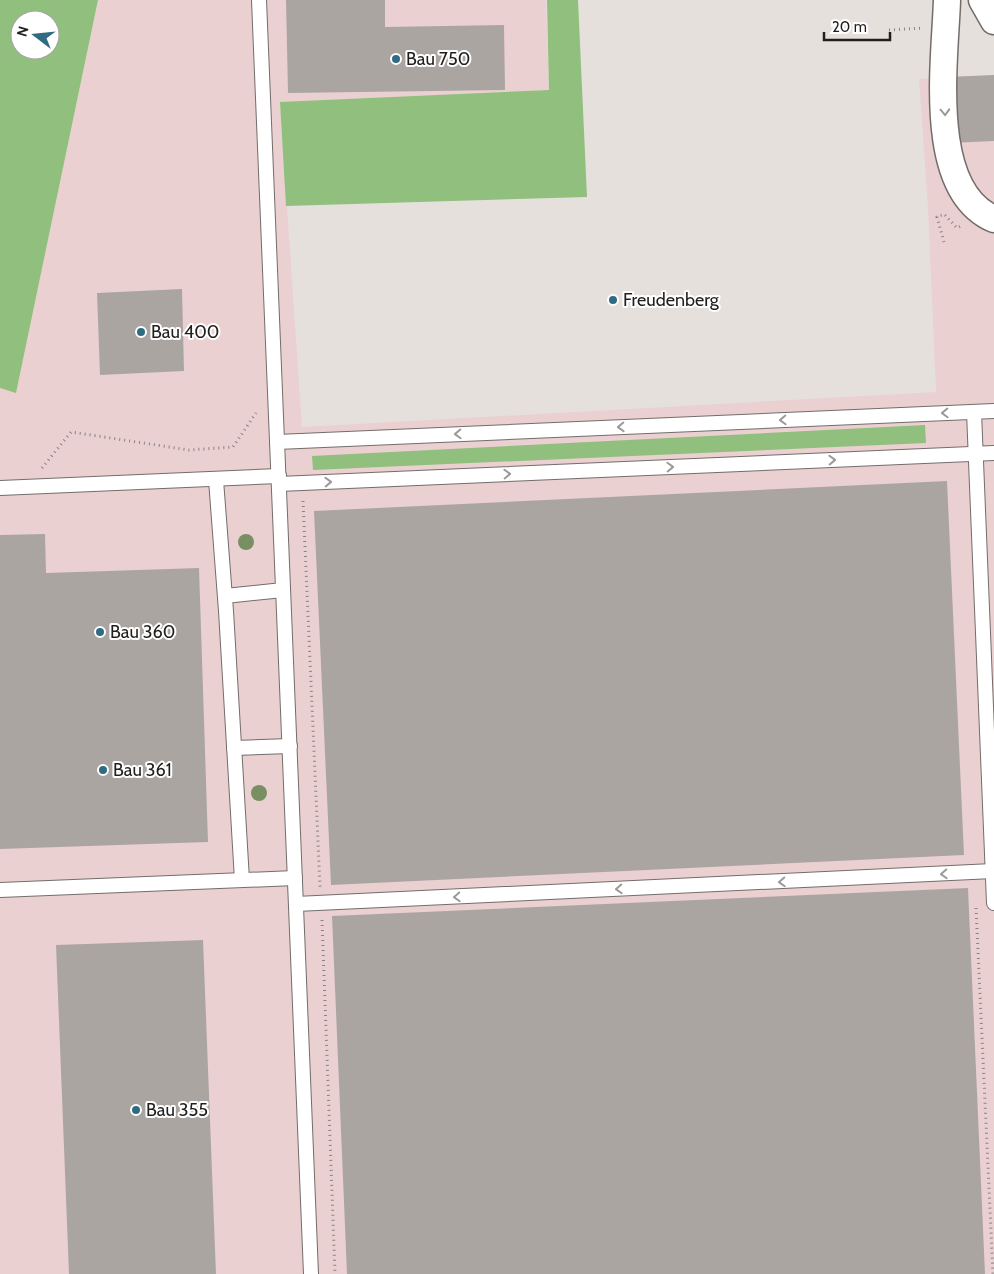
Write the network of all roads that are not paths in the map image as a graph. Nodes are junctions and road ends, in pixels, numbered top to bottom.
1 (259, 0) edge
2 (943, 0) edge
3 (948, 0) edge
4 (982, 0) edge
5 (994, 21) edge
6 (994, 219) edge
7 (994, 411) edge
8 (974, 412) junction
9 (277, 442) junction
10 (994, 453) edge
11 (975, 454) junction
12 (216, 480) junction
13 (279, 480) junction
14 (0, 488) edge
15 (283, 590) junction
16 (224, 596) junction
17 (290, 746) junction
18 (234, 748) junction
19 (992, 785) edge
20 (993, 872) junction
21 (295, 878) junction
22 (242, 880) junction
23 (0, 890) edge
24 (994, 903) edge
25 (296, 904) junction
26 (311, 1274) edge

1 - 9 lane
2 - 3 street
3 -> 6 street
4 - 5 street
7 - 8 lane
8 -> 9 lane
8 - 11 lane
9 - 13 lane
10 - 11 lane
13 -> 11 lane
11 - 19 lane
12 - 13 lane
12 - 14 lane
12 - 16 lane
13 - 15 lane
15 - 16 lane
15 - 17 lane
16 - 18 lane
17 - 18 lane
17 - 21 lane
18 - 22 lane
19 - 20 lane
20 - 24 lane
20 -> 25 lane
21 - 22 lane
21 - 25 lane
22 - 23 lane
25 - 26 lane

